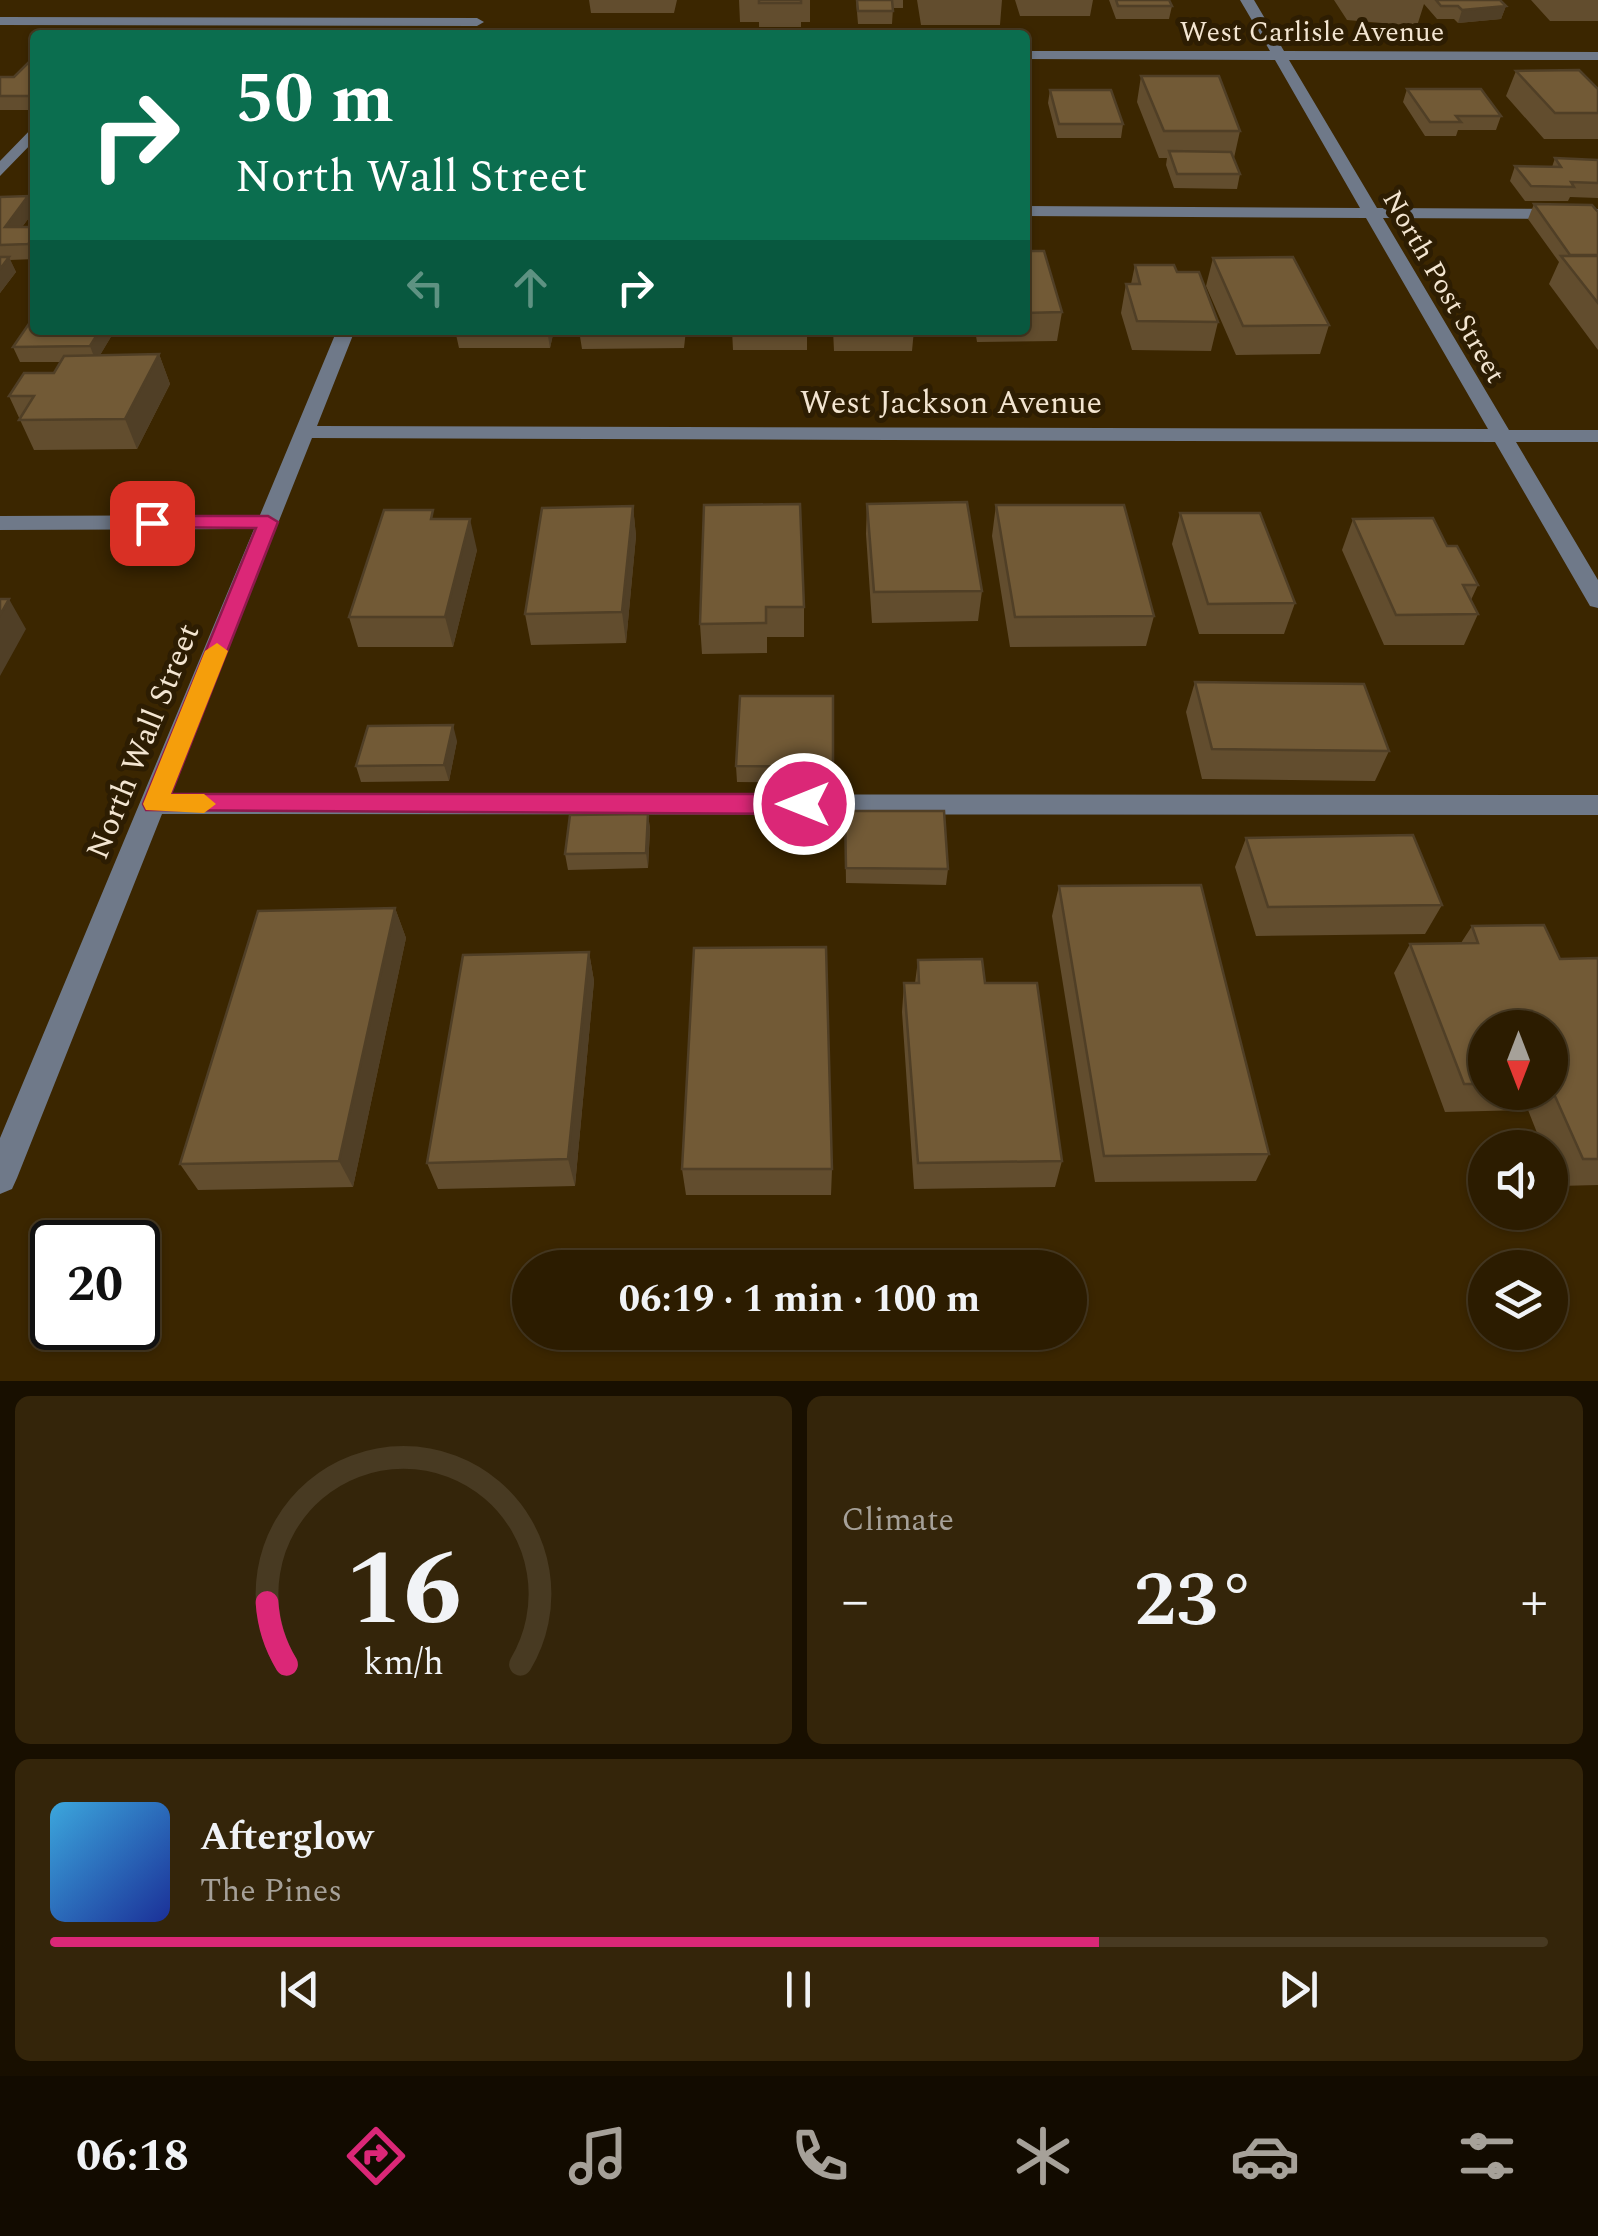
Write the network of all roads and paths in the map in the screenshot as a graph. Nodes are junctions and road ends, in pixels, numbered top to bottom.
1 (1247, 0) edge
2 (0, 21) edge
3 (128, 22) junction
4 (477, 22) edge
5 (121, 30) edge
6 (1030, 55) edge
7 (1278, 55) junction
8 (1598, 56) edge
9 (30, 136) edge
10 (0, 171) edge
11 (1030, 211) edge
12 (1371, 214) junction
13 (1598, 214) edge
14 (344, 335) edge
15 (304, 432) junction
16 (1501, 436) junction
17 (1598, 436) edge
18 (268, 522) junction
19 (0, 523) edge
20 (1598, 600) edge
21 (155, 804) junction
22 (1598, 805) edge
23 (0, 1178) edge

1 - 7 street, North Post Street
2 - 3 street
3 - 4 street
3 - 5 street
6 - 7 street, West Carlisle Avenue
7 - 8 street, West Carlisle Avenue
7 - 12 street, North Post Street
9 - 10 street
11 - 12 street
12 - 13 street
12 - 16 street, North Post Street
14 - 15 street, North Wall Street
15 - 16 street, West Jackson Avenue
15 - 18 street, North Wall Street
16 - 17 street, West Jackson Avenue
16 - 20 street, North Post Street
18 - 19 street
18 - 21 street, North Wall Street
21 - 22 street
21 - 23 street, North Wall Street

